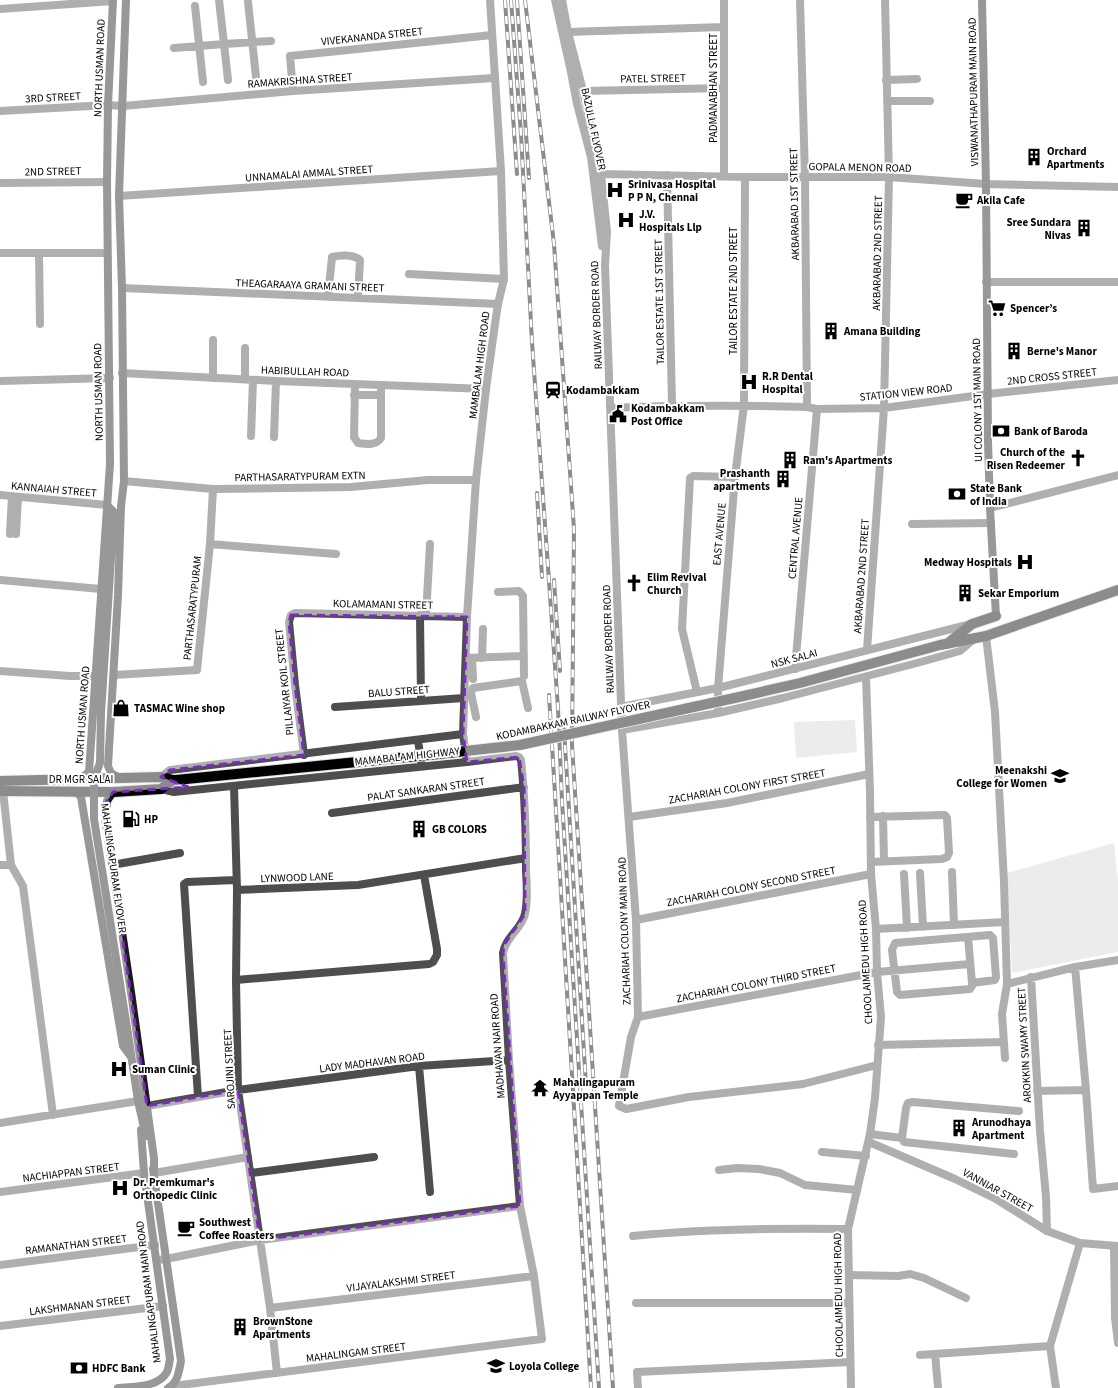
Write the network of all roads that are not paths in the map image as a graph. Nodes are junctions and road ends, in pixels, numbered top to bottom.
1 (113, 0) edge
2 (126, 0) edge
3 (219, 0) edge
4 (490, 0) edge
5 (555, 0) edge
6 (562, 0) edge
7 (724, 0) edge
8 (800, 0) edge
9 (885, 0) edge
10 (982, 0) edge
11 (248, 2) dead end
12 (195, 6) dead end
13 (0, 9) edge
14 (724, 27) junction
15 (568, 32) junction
16 (492, 35) junction
17 (271, 41) dead end
18 (251, 42) junction
19 (224, 44) junction
20 (200, 45) junction
21 (174, 48) dead end
22 (256, 78) dead end
23 (494, 78) junction
24 (917, 78) dead end
25 (228, 80) dead end
26 (886, 80) junction
27 (203, 82) dead end
28 (723, 88) junction
29 (293, 91) junction
30 (583, 91) junction
31 (887, 101) junction
32 (930, 101) dead end
33 (108, 105) junction
34 (123, 106) junction
35 (0, 111) edge
36 (500, 171) junction
37 (601, 174) junction
38 (667, 175) junction
39 (724, 176) junction
40 (745, 177) junction
41 (805, 177) junction
42 (889, 177) junction
43 (107, 182) junction
44 (0, 183) edge
45 (986, 184) junction
46 (1118, 187) edge
47 (119, 196) junction
48 (0, 253) edge
49 (39, 253) junction
50 (107, 253) junction
51 (605, 264) junction
52 (409, 274) dead end
53 (504, 278) junction
54 (986, 282) junction
55 (1118, 282) edge
56 (122, 288) junction
57 (328, 297) junction
58 (358, 298) junction
59 (498, 304) junction
60 (40, 324) dead end
61 (214, 340) dead end
62 (246, 348) dead end
63 (122, 373) junction
64 (110, 378) junction
65 (213, 378) junction
66 (249, 380) junction
67 (1118, 380) edge
68 (0, 381) edge
69 (276, 381) junction
70 (355, 384) junction
71 (381, 385) junction
72 (486, 389) junction
73 (988, 394) junction
74 (354, 395) junction
75 (381, 395) junction
76 (672, 405) junction
77 (744, 405) junction
78 (807, 407) junction
79 (610, 408) junction
80 (884, 408) junction
81 (817, 409) junction
82 (251, 436) dead end
83 (274, 437) dead end
84 (1118, 475) edge
85 (735, 477) junction
86 (476, 480) junction
87 (124, 481) junction
88 (213, 489) junction
89 (0, 496) edge
90 (15, 496) junction
91 (107, 504) junction
92 (121, 506) junction
93 (990, 508) junction
94 (114, 512) junction
95 (991, 523) junction
96 (912, 524) dead end
97 (13, 534) dead end
98 (210, 544) junction
99 (430, 544) dead end
100 (336, 554) dead end
101 (0, 580) edge
102 (102, 589) junction
103 (1118, 590) edge
104 (498, 592) dead end
105 (298, 614) joint
106 (423, 615) junction
107 (996, 616) joint
108 (467, 617) junction
109 (972, 624) junction
110 (483, 629) dead end
111 (986, 636) junction
112 (974, 640) junction
113 (943, 644) junction
114 (867, 650) junction
115 (524, 656) junction
116 (469, 658) junction
117 (482, 658) junction
118 (795, 669) junction
119 (0, 671) edge
120 (114, 675) junction
121 (96, 676) junction
122 (524, 676) dead end
123 (866, 677) junction
124 (473, 680) dead end
125 (718, 688) junction
126 (697, 692) junction
127 (464, 698) junction
128 (421, 700) junction
129 (335, 707) dead end
130 (474, 707) junction
131 (621, 707) junction
132 (528, 708) dead end
133 (464, 710) junction
134 (718, 713) junction
135 (476, 717) dead end
136 (622, 730) junction
137 (462, 734) junction
138 (418, 740) junction
139 (91, 744) junction
140 (109, 745) junction
141 (372, 746) junction
142 (304, 755) junction
143 (467, 762) junction
144 (422, 766) junction
145 (377, 770) junction
146 (869, 774) junction
147 (118, 777) junction
148 (161, 777) junction
149 (80, 779) junction
150 (175, 780) junction
151 (234, 786) junction
152 (524, 787) junction
153 (1, 788) edge
154 (161, 789) junction
155 (76, 792) junction
156 (113, 792) junction
157 (332, 813) dead end
158 (883, 816) junction
159 (629, 817) junction
160 (870, 817) junction
161 (180, 853) dead end
162 (526, 858) junction
163 (871, 862) junction
164 (884, 862) junction
165 (11, 864) junction
166 (0, 865) edge
167 (112, 865) junction
168 (952, 872) dead end
169 (920, 873) dead end
170 (870, 874) junction
171 (904, 874) dead end
172 (424, 875) junction
173 (236, 880) junction
174 (237, 890) junction
175 (636, 920) junction
176 (1005, 922) junction
177 (954, 925) junction
178 (923, 927) junction
179 (907, 928) junction
180 (876, 929) junction
181 (968, 937) junction
182 (1006, 959) junction
183 (995, 960) junction
184 (1118, 960) edge
185 (970, 964) junction
186 (1075, 967) junction
187 (894, 970) junction
188 (877, 972) junction
189 (1031, 977) junction
190 (236, 980) junction
191 (972, 983) junction
192 (1007, 984) junction
193 (638, 1017) junction
194 (1004, 1042) junction
195 (878, 1045) junction
196 (1005, 1058) dead end
197 (132, 1060) junction
198 (509, 1060) junction
199 (877, 1065) junction
200 (419, 1066) junction
201 (238, 1090) junction
202 (1086, 1090) junction
203 (1037, 1091) junction
204 (198, 1097) junction
205 (141, 1105) junction
206 (1018, 1111) dead end
207 (53, 1115) junction
208 (0, 1123) edge
209 (870, 1138) junction
210 (902, 1138) junction
211 (822, 1152) dead end
212 (1014, 1154) dead end
213 (866, 1156) junction
214 (248, 1157) junction
215 (374, 1157) dead end
216 (719, 1170) dead end
217 (144, 1173) junction
218 (154, 1173) junction
219 (251, 1173) junction
220 (1118, 1186) edge
221 (857, 1190) junction
222 (0, 1192) edge
223 (430, 1192) dead end
224 (520, 1206) junction
225 (848, 1229) junction
226 (1046, 1231) junction
227 (633, 1236) dead end
228 (260, 1240) junction
229 (1080, 1243) junction
230 (154, 1245) junction
231 (1116, 1246) edge
232 (166, 1259) junction
233 (157, 1260) junction
234 (0, 1265) edge
235 (849, 1275) junction
236 (534, 1276) junction
237 (966, 1298) dead end
238 (636, 1303) dead end
239 (849, 1303) junction
240 (163, 1306) junction
241 (270, 1308) junction
242 (0, 1326) edge
243 (542, 1339) joint
244 (1118, 1343) edge
245 (1050, 1346) junction
246 (935, 1354) junction
247 (920, 1355) dead end
248 (850, 1362) junction
249 (277, 1374) junction
250 (170, 1387) edge
251 (118, 1388) edge
252 (638, 1388) edge
253 (851, 1388) edge
254 (938, 1388) edge
255 (1056, 1388) edge

1 - 13 street
1 - 33 main road, NORTH USMAN ROAD
2 - 34 main road
3 - 19 street
4 - 16 street, MAMBALAM HIGH ROAD
5 - 51 street, BAZULLA FLYOVER
6 - 15 street, RAILWAY BORDER ROAD
7 - 14 street, PADMANABHAN STREET
8 - 41 street, AKBARABAD 1ST STREET
9 - 26 street, AKBARABAD 2ND STREET
10 - 45 main road, VISWANATHAPURAM MAIN ROAD
11 - 18 street
12 - 20 street
14 - 15 street
14 - 28 street, PADMANABHAN STREET
15 - 30 street, RAILWAY BORDER ROAD
16 - 23 street, MAMBALAM HIGH ROAD
16 - 29 street, VIVEKANANDA STREET
17 - 18 street
18 - 19 street
18 - 22 street
19 - 20 street
19 - 25 street
20 - 21 street
20 - 27 street
23 - 29 street, RAMAKRISHNA STREET
23 - 36 street, MAMBALAM HIGH ROAD
24 - 26 street
26 - 31 street, AKBARABAD 2ND STREET
28 - 30 street, PATEL STREET
28 - 39 street, PADMANABHAN STREET
29 - 34 street, RAMAKRISHNA STREET
30 - 37 street, RAILWAY BORDER ROAD
31 - 32 street
31 - 42 street, AKBARABAD 2ND STREET
33 - 34 street, RAMAKRISHNA STREET
33 - 35 street, 3RD STREET
33 - 43 main road, NORTH USMAN ROAD
34 - 47 main road
36 - 47 street, UNNAMALAI AMMAL STREET
36 - 53 street, MAMBALAM HIGH ROAD
37 - 38 street, GOPALA MENON ROAD
37 - 51 street, RAILWAY BORDER ROAD
38 - 39 street, GOPALA MENON ROAD
38 - 76 street, TAILOR ESTATE 1ST STREET
39 - 40 street, GOPALA MENON ROAD
40 - 41 street, GOPALA MENON ROAD
40 - 77 street, TAILOR ESTATE 2ND STREET
41 - 42 street, GOPALA MENON ROAD
41 - 78 street, AKBARABAD 1ST STREET
42 - 45 street, GOPALA MENON ROAD
42 - 80 street, AKBARABAD 2ND STREET
43 - 44 street, 2ND STREET
43 - 50 main road, NORTH USMAN ROAD
45 - 46 street, GOPALA MENON ROAD
45 - 54 main road, UI COLONY 1ST MAIN ROAD
47 - 56 main road
48 - 49 street
49 - 50 street
49 - 60 street
50 - 64 main road, NORTH USMAN ROAD
51 - 79 street, RAILWAY BORDER ROAD
52 - 53 street
53 - 59 street, MAMBALAM HIGH ROAD
54 - 55 street
54 - 73 main road, UI COLONY 1ST MAIN ROAD
56 - 57 street, THEAGARAAYA GRAMANI STREET
56 - 63 main road
57 - 58 street, THEAGARAAYA GRAMANI STREET
57 - 58 street
58 - 59 street, THEAGARAAYA GRAMANI STREET
59 - 72 street, MAMBALAM HIGH ROAD
61 - 65 street
62 - 66 street
63 - 65 street, HABIBULLAH ROAD
63 - 87 main road
64 - 68 street
64 - 91 main road, NORTH USMAN ROAD
65 - 66 street, HABIBULLAH ROAD
66 - 69 street, HABIBULLAH ROAD
66 - 82 street
67 - 73 street, 2ND CROSS STREET
69 - 70 street, HABIBULLAH ROAD
69 - 83 street
70 - 71 street, HABIBULLAH ROAD
70 - 74 street
71 - 72 street, HABIBULLAH ROAD
71 - 75 street
72 - 86 street, MAMBALAM HIGH ROAD
73 - 80 street, STATION VIEW ROAD
73 - 93 main road, UI COLONY 1ST MAIN ROAD
74 - 75 street
74 - 75 street
76 - 77 street, STATION VIEW ROAD
76 - 79 street, STATION VIEW ROAD
77 - 78 street, STATION VIEW ROAD
77 - 85 street, EAST AVENUE
78 - 81 street, STATION VIEW ROAD
79 - 131 street, RAILWAY BORDER ROAD
80 - 81 street, STATION VIEW ROAD
80 - 114 street, AKBARABAD 2ND STREET
81 - 118 street, CENTRAL AVENUE
84 - 93 street
85 - 125 street, EAST AVENUE
85 - 126 street
86 - 88 street, PARTHASARATYPURAM EXTN
86 - 108 street, MAMBALAM HIGH ROAD
87 - 88 street, PARTHASARATYPURAM EXTN
87 - 92 main road
88 - 98 street, PARTHASARATYPURAM
89 - 90 street, KANNAIAH STREET
90 - 91 street, KANNAIAH STREET
90 - 97 street
91 - 94 main road
91 - 102 main road, NORTH USMAN ROAD
92 - 94 main road
92 - 120 main road
93 - 95 main road, UI COLONY 1ST MAIN ROAD
94 - 197 main road, MAHALINGAPURAM FLYOVER, bridge
95 - 96 street
95 - 107 main road, UI COLONY 1ST MAIN ROAD
98 - 100 street
98 - 120 street, PARTHASARATYPURAM
99 - 106 street
101 - 102 street
102 - 121 main road, NORTH USMAN ROAD
103 - 111 main road, KODAMBAKKAM RAILWAY FLYOVER
104 - 115 street
105 - 106 street, KOLAMAMANI STREET
105 - 142 street, PILLAIYAR KOIL STREET
106 - 108 street, KOLAMAMANI STREET
106 - 128 street
107 - 109 main road
108 - 116 street, MAMBALAM HIGH ROAD
109 - 113 main road, KODAMBAKKAM RAILWAY FLYOVER
109 - 114 street, NSK SALAI
110 - 117 street
111 - 112 main road, KODAMBAKKAM RAILWAY FLYOVER
111 - 176 street
112 - 113 main road, KODAMBAKKAM RAILWAY FLYOVER
112 - 123 street
113 - 150 main road, KODAMBAKKAM RAILWAY FLYOVER, bridge
114 - 118 street, NSK SALAI
115 - 117 street
115 - 122 street
116 - 117 street
116 - 124 street
116 - 127 street, MAMBALAM HIGH ROAD
118 - 125 street, NSK SALAI
119 - 121 street
120 - 140 main road
121 - 139 main road, NORTH USMAN ROAD
123 - 134 street
123 - 146 street, CHOOLAIMEDU HIGH ROAD
125 - 126 street, NSK SALAI
125 - 134 street, EAST AVENUE
126 - 131 street, NSK SALAI
127 - 128 street, BALU STREET
127 - 133 street, MAMBALAM HIGH ROAD
128 - 129 street, BALU STREET
130 - 132 street
130 - 133 street
130 - 135 street
131 - 136 street, RAILWAY BORDER ROAD
133 - 137 street, MAMBALAM HIGH ROAD
134 - 136 street
136 - 159 street, ZACHARIAH COLONY MAIN ROAD
137 - 138 street, MAMABALAM HIGHWAY
137 - 143 street, MAMABALAM HIGHWAY
138 - 141 street, MAMABALAM HIGHWAY
138 - 144 street
139 - 140 main road
139 - 149 main road, NORTH USMAN ROAD
140 - 147 main road
141 - 142 street, MAMABALAM HIGHWAY
141 - 145 street
142 - 148 street, MAMABALAM HIGHWAY
143 - 144 street, MAMABALAM HIGHWAY
143 - 152 street, MADHAVAN NAIR ROAD
144 - 145 street, MAMABALAM HIGHWAY
145 - 151 street, MAMABALAM HIGHWAY
146 - 159 street, ZACHARIAH COLONY FIRST STREET
146 - 160 street, CHOOLAIMEDU HIGH ROAD
147 - 148 main road, DR MGR SALAI
147 - 149 main road, DR MGR SALAI
148 - 150 main road, KODAMBAKKAM RAILWAY FLYOVER
149 - 153 main road, DR MGR SALAI
150 - 154 main road
151 - 154 street, MAMABALAM HIGHWAY
151 - 173 street, SAROJINI STREET
152 - 157 street, PALAT SANKARAN STREET
152 - 162 street, MADHAVAN NAIR ROAD
153 - 155 main road, DR MGR SALAI
153 - 165 street
154 - 156 main road, DR MGR SALAI
155 - 156 main road, DR MGR SALAI
155 - 197 main road
156 - 167 main road
158 - 160 street
158 - 164 street
158 - 164 street
159 - 175 street, ZACHARIAH COLONY MAIN ROAD
160 - 163 street, CHOOLAIMEDU HIGH ROAD
161 - 167 street
162 - 172 street, LYNWOOD LANE
162 - 198 street, MADHAVAN NAIR ROAD
163 - 164 street
163 - 170 street, CHOOLAIMEDU HIGH ROAD
165 - 166 street
165 - 207 street
167 - 205 main road
168 - 177 street
169 - 178 street
170 - 175 street, ZACHARIAH COLONY SECOND STREET
170 - 180 street, CHOOLAIMEDU HIGH ROAD
171 - 179 street
172 - 174 street, LYNWOOD LANE
172 - 190 street
173 - 174 street, SAROJINI STREET
173 - 204 street
174 - 190 street, SAROJINI STREET
175 - 193 street, ZACHARIAH COLONY MAIN ROAD
176 - 177 street
176 - 182 street
177 - 178 street
178 - 179 street
179 - 180 street
180 - 188 street, CHOOLAIMEDU HIGH ROAD
181 - 183 street
181 - 185 street
181 - 187 street
182 - 183 street
182 - 192 street
183 - 191 street
184 - 186 street
185 - 187 street, ZACHARIAH COLONY THIRD STREET
185 - 191 street
186 - 189 street
186 - 202 street
187 - 188 street, ZACHARIAH COLONY THIRD STREET
187 - 191 street
188 - 193 street, ZACHARIAH COLONY THIRD STREET
188 - 195 street, CHOOLAIMEDU HIGH ROAD
189 - 192 street
189 - 203 street, AROKKIN SWAMY STREET
190 - 201 street, SAROJINI STREET
192 - 194 street
193 - 199 street, ZACHARIAH COLONY MAIN ROAD
194 - 195 street
194 - 196 street
195 - 199 street, CHOOLAIMEDU HIGH ROAD
197 - 205 main road, MAHALINGAPURAM MAIN ROAD
198 - 200 street, LADY MADHAVAN ROAD
198 - 224 street, MADHAVAN NAIR ROAD
199 - 209 street, CHOOLAIMEDU HIGH ROAD
200 - 201 street, LADY MADHAVAN ROAD
200 - 223 street
201 - 204 street, LADY MADHAVAN ROAD
201 - 214 street, SAROJINI STREET
202 - 203 street
202 - 220 street
203 - 226 street, AROKKIN SWAMY STREET
204 - 205 street, LADY MADHAVAN ROAD
205 - 207 street, LADY MADHAVAN ROAD
205 - 217 main road, MAHALINGAPURAM MAIN ROAD
205 - 218 main road, MAHALINGAPURAM MAIN ROAD
206 - 210 street
207 - 208 street, LADY MADHAVAN ROAD
209 - 210 street
209 - 213 street, CHOOLAIMEDU HIGH ROAD
209 - 226 street, VANNIAR STREET
210 - 212 street
211 - 213 street
213 - 221 street, CHOOLAIMEDU HIGH ROAD
214 - 218 street
214 - 219 street, SAROJINI STREET
215 - 219 street
216 - 221 street
217 - 222 street, NACHIAPPAN STREET
217 - 230 main road, MAHALINGAPURAM MAIN ROAD
218 - 232 main road, MAHALINGAPURAM MAIN ROAD
219 - 228 street, SAROJINI STREET
221 - 225 street, CHOOLAIMEDU HIGH ROAD
224 - 228 street
224 - 236 street, MADHAVAN NAIR ROAD
225 - 227 street
225 - 235 street, CHOOLAIMEDU HIGH ROAD
226 - 229 street, VANNIAR STREET
228 - 232 street
228 - 241 street, SAROJINI STREET
229 - 231 street, VANNIAR STREET
229 - 245 street
230 - 233 main road, MAHALINGAPURAM MAIN ROAD
230 - 234 street, RAMANATHAN STREET
231 - 244 street
232 - 233 street
232 - 250 main road, MAHALINGAPURAM MAIN ROAD
233 - 240 main road, MAHALINGAPURAM MAIN ROAD
235 - 237 street
235 - 239 street, CHOOLAIMEDU HIGH ROAD
236 - 241 street, VIJAYALAKSHMI STREET
236 - 243 street, MADHAVAN NAIR ROAD
238 - 239 street
239 - 248 street, CHOOLAIMEDU HIGH ROAD
240 - 242 street, LAKSHMANAN STREET
240 - 251 main road, MAHALINGAPURAM MAIN ROAD
241 - 249 street, SAROJINI STREET
243 - 249 street, MAHALINGAM STREET
245 - 246 street
245 - 255 street
246 - 247 street
246 - 254 street
248 - 252 street
248 - 253 street, CHOOLAIMEDU HIGH ROAD
249 - 250 street, MAHALINGAM STREET

